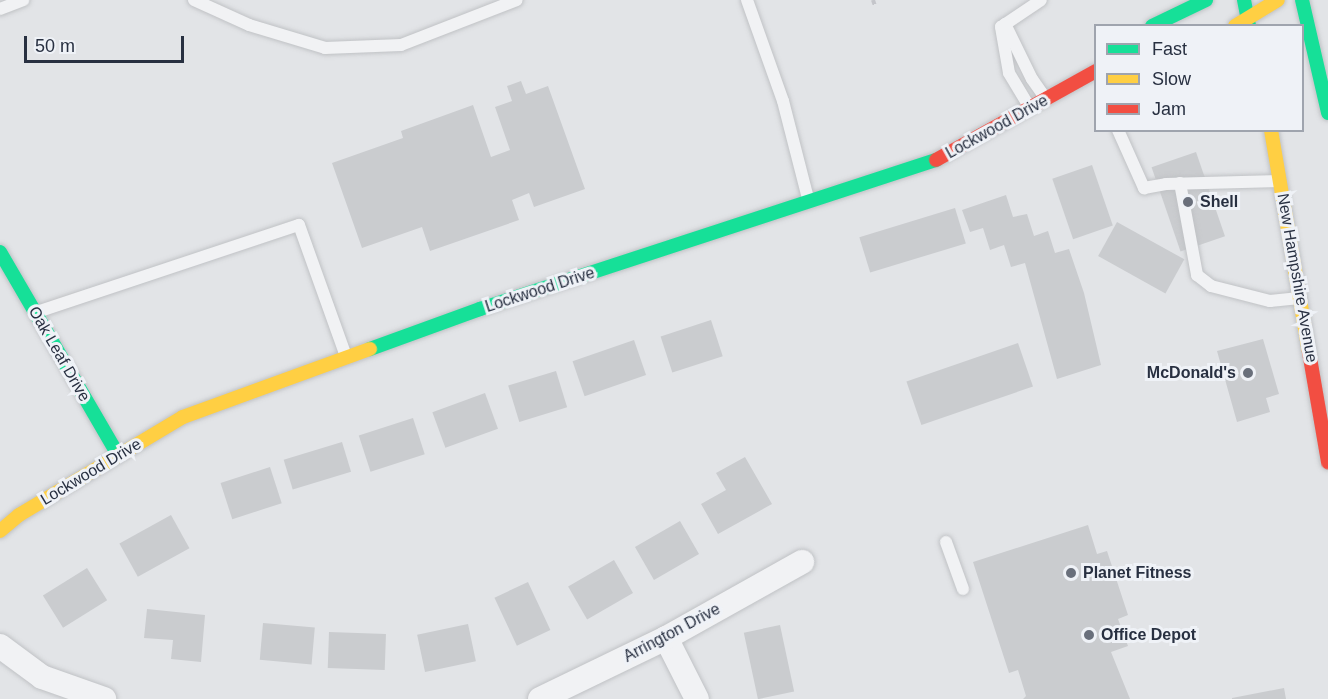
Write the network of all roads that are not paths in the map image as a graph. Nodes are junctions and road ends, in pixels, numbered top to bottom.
1 (23, 0) edge
2 (194, 0) edge
3 (517, 0) edge
4 (747, 0) edge
5 (1041, 0) edge
6 (1206, 0) edge
7 (1244, 0) edge
8 (1278, 0) edge
9 (1302, 0) edge
10 (0, 9) edge
11 (1156, 24) edge
12 (1244, 24) edge
13 (1003, 25) junction
14 (1094, 76) edge
15 (1325, 81) edge
16 (1047, 99) junction
17 (1031, 109) junction
18 (1328, 113) edge
19 (1119, 132) edge
20 (1271, 132) edge
21 (1280, 182) junction
22 (1180, 183) junction
23 (809, 204) junction
24 (0, 252) edge
25 (1300, 297) junction
26 (35, 312) junction
27 (346, 357) junction
28 (118, 455) junction
29 (1328, 462) edge
30 (0, 531) edge
31 (946, 543) dead end
32 (802, 562) dead end
33 (963, 589) dead end
34 (666, 638) junction
35 (0, 646) edge
36 (104, 699) edge
37 (540, 699) edge
38 (697, 699) edge

1 - 10 lane
2 - 3 lane
4 - 23 lane
5 - 13 lane
6 - 11 street
7 - 12 street
8 - 12 street
9 - 15 street
13 - 16 lane
13 - 17 lane
14 - 16 street, Lockwood Drive
15 - 18 street
16 - 17 street, Lockwood Drive
17 - 23 street, Lockwood Drive
19 - 22 lane
20 - 21 street, New Hampshire Avenue
21 - 22 lane
21 - 25 street, New Hampshire Avenue
22 - 25 lane
23 - 27 street, Lockwood Drive
24 - 26 street, Oak Leaf Drive
25 - 29 street, New Hampshire Avenue
26 - 27 lane
26 - 28 street, Oak Leaf Drive
27 - 28 street, Lockwood Drive
28 - 30 street, Lockwood Drive
31 - 33 lane
32 - 34 street, Arrington Drive
34 - 37 street, Arrington Drive
34 - 38 street
35 - 36 street

